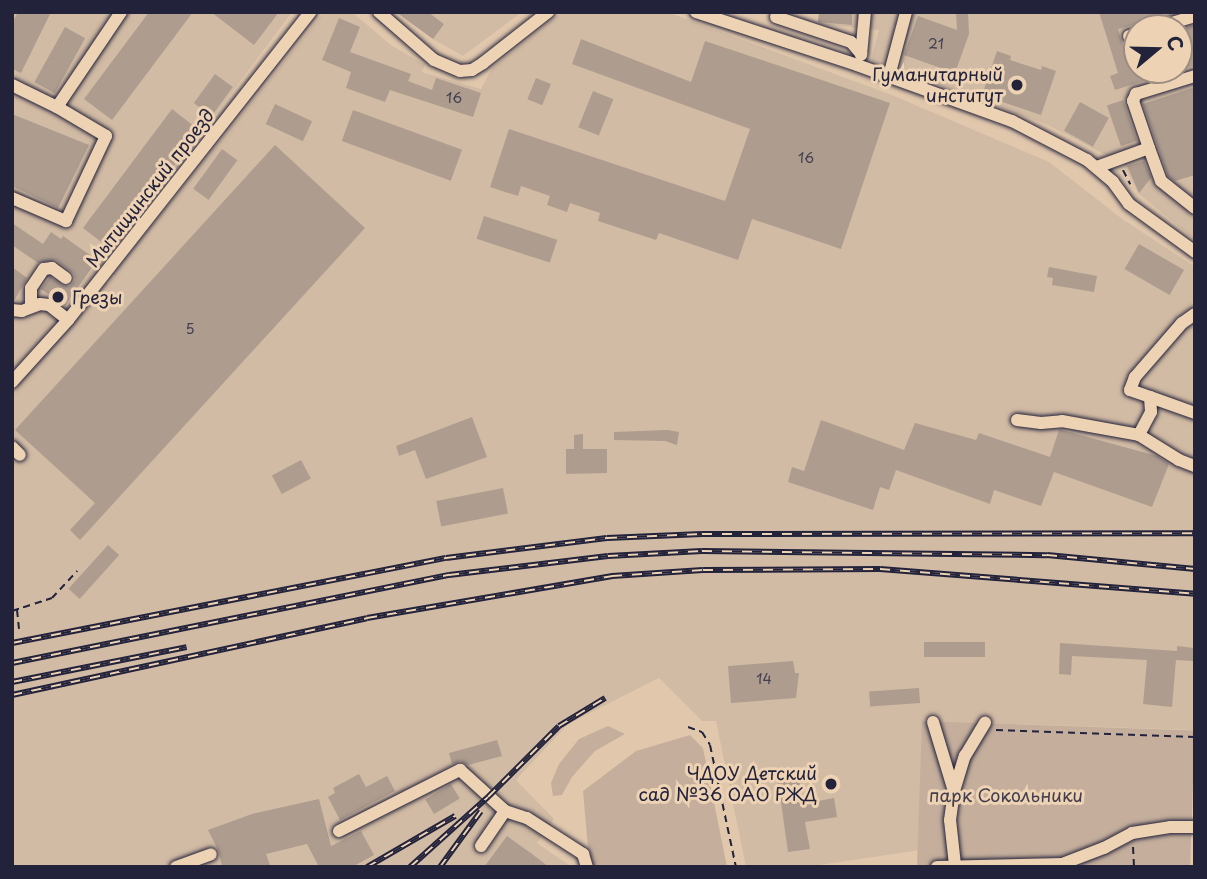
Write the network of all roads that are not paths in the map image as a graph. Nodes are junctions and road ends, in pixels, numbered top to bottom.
1 (121, 12) edge
2 (310, 12) edge
3 (379, 12) edge
4 (548, 12) edge
5 (696, 12) edge
6 (865, 12) edge
7 (906, 12) edge
8 (776, 17) dead end
9 (859, 60) junction
10 (889, 76) junction
11 (1195, 76) edge
12 (12, 85) edge
13 (57, 107) junction
14 (1149, 148) junction
15 (1097, 167) junction
16 (12, 198) edge
17 (1195, 208) edge
18 (1195, 252) edge
19 (66, 278) dead end
20 (31, 305) junction
21 (12, 310) edge
22 (1195, 314) edge
23 (68, 320) junction
24 (12, 382) edge
25 (1150, 397) junction
26 (1195, 413) edge
27 (1017, 420) dead end
28 (1139, 435) junction
29 (1195, 466) edge
30 (933, 722) dead end
31 (983, 726) road end
32 (954, 791) junction
33 (505, 811) junction
34 (1195, 827) edge
35 (339, 831) dead end
36 (481, 846) dead end
37 (211, 853) dead end
38 (944, 866) edge
39 (176, 867) edge
40 (587, 867) edge

1 - 13 street
2 - 23 street, Мытищинский проезд
3 - 4 street
5 - 9 street
6 - 9 street
7 - 10 street
8 - 9 street
9 - 10 street
10 - 15 street
11 - 14 street
12 - 13 street
13 - 16 street
14 - 15 street
14 - 17 street
15 - 18 street
19 - 20 street
20 - 21 street
20 - 23 street
22 - 25 street
23 - 24 street, Мытищинский проезд
25 - 26 street
25 - 28 street
27 - 28 street
28 - 29 street
30 - 32 street
31 - 32 street
32 - 38 street
33 - 35 street
33 - 36 street
33 - 40 street
34 - 38 street
37 - 39 street

